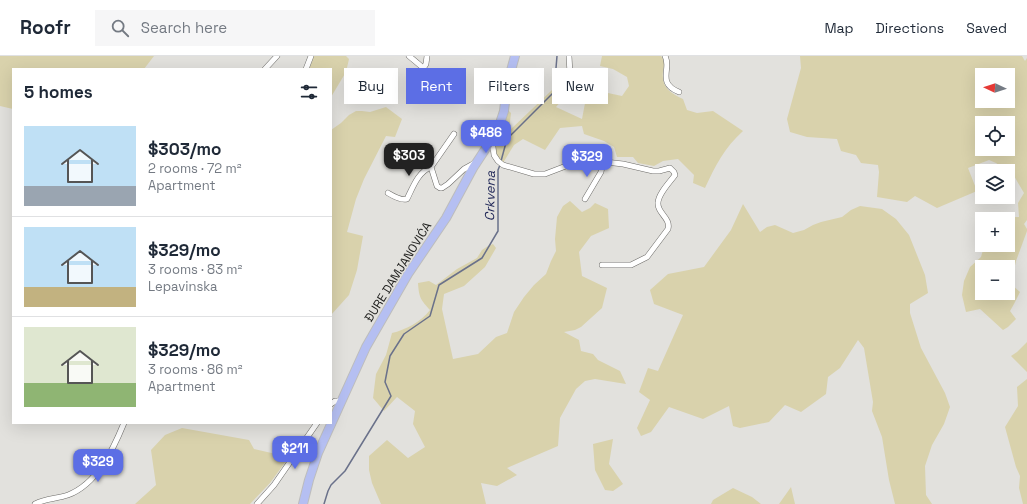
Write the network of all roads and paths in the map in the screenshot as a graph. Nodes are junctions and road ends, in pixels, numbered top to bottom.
1 (277, 56) edge
2 (311, 56) edge
3 (409, 56) edge
4 (426, 56) edge
5 (515, 56) edge
6 (569, 56) edge
7 (664, 56) edge
8 (266, 68) edge
9 (306, 68) edge
10 (570, 68) edge
11 (679, 92) dead end
12 (454, 134) dead end
13 (492, 138) junction
14 (476, 162) junction
15 (603, 162) junction
16 (431, 166) junction
17 (388, 193) dead end
18 (585, 199) dead end
19 (602, 266) dead end
20 (342, 401) junction
21 (332, 403) edge
22 (332, 423) edge
23 (124, 424) edge
24 (317, 424) edge
25 (331, 424) edge
26 (36, 504) edge
27 (257, 504) edge
28 (303, 504) edge

1 - 8 street
2 - 9 street
3 - 4 street
5 - 13 main road, ĐURE DAMJANOVIĆA
6 - 10 street
7 - 11 street
12 - 16 street
13 - 14 main road, ĐURE DAMJANOVIĆA
13 - 15 street
14 - 16 street
14 - 20 main road, ĐURE DAMJANOVIĆA
15 - 18 street
15 - 19 street
16 - 17 street
20 - 21 street
20 - 22 main road, ĐURE DAMJANOVIĆA
23 - 26 street
24 - 27 street
25 - 28 main road, ĐURE DAMJANOVIĆA

